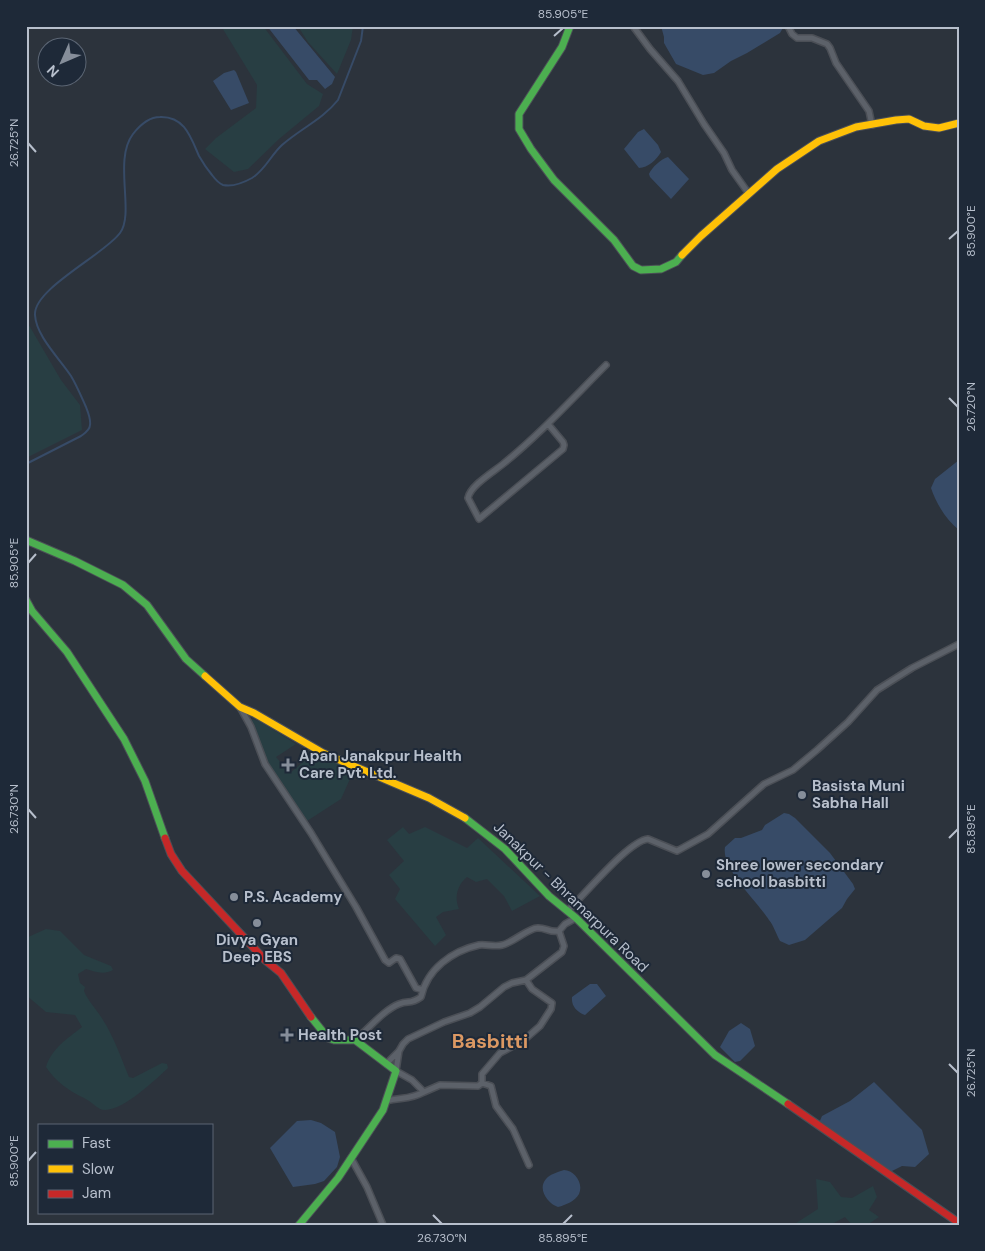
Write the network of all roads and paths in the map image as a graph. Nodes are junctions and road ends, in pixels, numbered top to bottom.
1 (570, 26) edge
2 (633, 26) edge
3 (788, 26) edge
4 (959, 123) edge
5 (872, 125) junction
6 (749, 194) junction
7 (606, 365) dead end
8 (548, 424) junction
9 (26, 540) edge
10 (26, 600) edge
11 (959, 644) edge
12 (240, 707) junction
13 (567, 911) junction
14 (576, 918) junction
15 (559, 931) junction
16 (526, 980) junction
17 (423, 990) junction
18 (355, 1040) junction
19 (399, 1051) junction
20 (386, 1064) junction
21 (396, 1071) junction
22 (482, 1083) junction
23 (424, 1092) junction
24 (386, 1101) junction
25 (351, 1158) junction
26 (530, 1165) dead end
27 (959, 1224) edge
28 (299, 1225) edge
29 (382, 1225) edge

1 - 6 street
2 - 6 street
3 - 5 street
4 - 5 street
5 - 6 street
7 - 8 street
8 - 8 street
9 - 12 street, Janakpur - Bhramarpura Road
10 - 18 street
11 - 13 street
12 - 13 street, Janakpur - Bhramarpura Road
12 - 17 street
13 - 14 street, Janakpur - Bhramarpura Road
14 - 15 street
14 - 27 street, Janakpur - Bhramarpura Road
15 - 16 street
15 - 17 street
16 - 19 street
16 - 22 street
17 - 18 street
18 - 20 street
19 - 20 street
19 - 21 street
20 - 21 street
21 - 23 street
21 - 24 street
22 - 23 street
22 - 26 street
23 - 24 street
24 - 25 street
25 - 28 street
25 - 29 street

